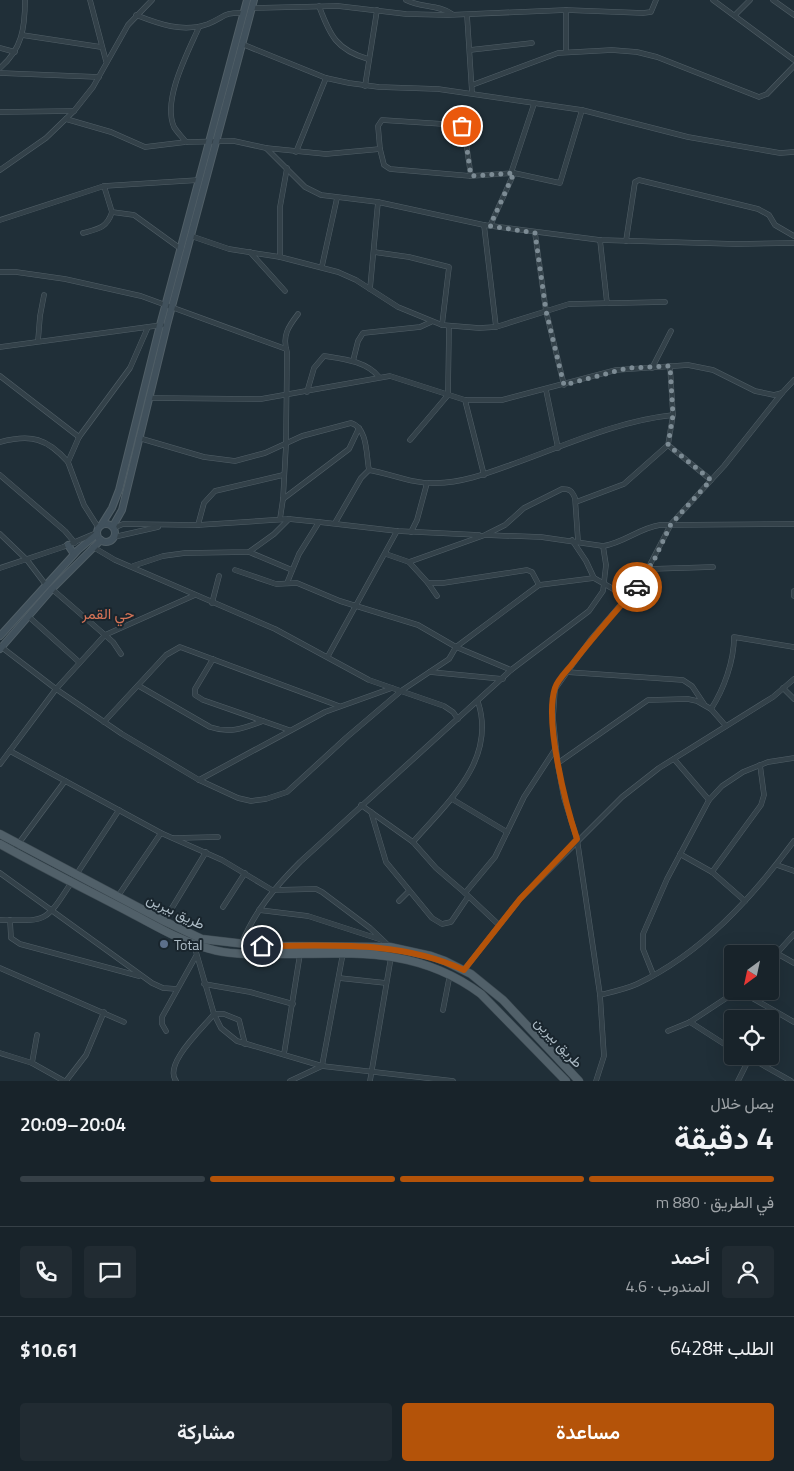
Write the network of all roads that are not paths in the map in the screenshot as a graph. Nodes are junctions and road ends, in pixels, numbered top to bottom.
1 (90, 0) edge
2 (152, 0) edge
3 (247, 0) edge
4 (254, 0) edge
5 (406, 0) edge
6 (656, 0) edge
7 (713, 0) edge
8 (750, 0) edge
9 (773, 0) edge
10 (26, 1) edge
11 (319, 6) junction
12 (252, 8) junction
13 (377, 10) junction
14 (566, 10) junction
15 (244, 13) junction
16 (136, 15) junction
17 (453, 15) junction
18 (467, 15) junction
19 (736, 15) junction
20 (794, 15) edge
21 (199, 27) junction
22 (22, 35) junction
23 (532, 43) dead end
24 (242, 44) junction
25 (101, 47) junction
26 (0, 48) edge
27 (470, 50) junction
28 (16, 52) junction
29 (566, 52) junction
30 (368, 59) junction
31 (794, 60) edge
32 (106, 61) junction
33 (794, 66) edge
34 (0, 68) edge
35 (0, 73) edge
36 (99, 77) junction
37 (326, 78) junction
38 (472, 85) junction
39 (365, 86) junction
40 (472, 93) junction
41 (534, 104) junction
42 (582, 110) junction
43 (74, 111) junction
44 (0, 112) edge
45 (66, 119) junction
46 (186, 142) junction
47 (213, 142) junction
48 (266, 148) junction
49 (380, 149) junction
50 (296, 152) junction
51 (794, 152) edge
52 (286, 168) junction
53 (0, 170) edge
54 (513, 173) junction
55 (471, 176) junction
56 (199, 180) junction
57 (104, 186) junction
58 (337, 198) junction
59 (378, 202) junction
60 (112, 212) junction
61 (0, 220) edge
62 (484, 224) junction
63 (490, 226) junction
64 (83, 233) dead end
65 (535, 233) junction
66 (191, 236) junction
67 (794, 236) edge
68 (600, 240) junction
69 (626, 241) junction
70 (794, 243) edge
71 (180, 249) junction
72 (250, 252) junction
73 (374, 252) junction
74 (280, 257) junction
75 (322, 266) junction
76 (0, 272) edge
77 (370, 289) junction
78 (285, 291) dead end
79 (44, 295) dead end
80 (665, 302) dead end
81 (606, 303) junction
82 (168, 307) junction
83 (546, 311) junction
84 (298, 314) dead end
85 (431, 322) junction
86 (163, 325) junction
87 (442, 325) junction
88 (449, 326) junction
89 (148, 327) junction
90 (496, 327) junction
91 (671, 331) dead end
92 (38, 341) junction
93 (0, 347) edge
94 (286, 349) junction
95 (353, 361) junction
96 (670, 366) junction
97 (652, 368) junction
98 (0, 376) edge
99 (380, 377) junction
100 (794, 380) edge
101 (564, 385) junction
102 (546, 390) junction
103 (307, 392) junction
104 (782, 393) junction
105 (286, 395) junction
106 (448, 395) junction
107 (149, 398) junction
108 (465, 400) junction
109 (673, 415) junction
110 (358, 428) junction
111 (80, 437) junction
112 (138, 438) junction
113 (410, 440) dead end
114 (0, 442) edge
115 (286, 445) junction
116 (668, 445) junction
117 (558, 448) junction
118 (68, 462) junction
119 (369, 470) junction
120 (484, 474) junction
121 (0, 475) edge
122 (283, 475) junction
123 (711, 480) junction
124 (428, 483) junction
125 (283, 499) junction
126 (576, 502) junction
127 (280, 519) junction
128 (288, 519) junction
129 (319, 522) junction
130 (335, 523) junction
131 (671, 524) junction
132 (794, 524) edge
133 (198, 525) junction
134 (162, 526) junction
135 (114, 527) junction
136 (397, 531) junction
137 (99, 532) junction
138 (410, 532) junction
139 (0, 534) edge
140 (485, 536) junction
141 (114, 538) junction
142 (572, 540) junction
143 (578, 541) junction
144 (75, 543) junction
145 (68, 545) junction
146 (603, 546) junction
147 (93, 547) junction
148 (76, 552) junction
149 (249, 552) junction
150 (386, 554) junction
151 (83, 557) junction
152 (26, 560) junction
153 (409, 562) junction
154 (133, 566) junction
155 (1, 567) edge
156 (714, 567) dead end
157 (649, 569) junction
158 (235, 570) dead end
159 (292, 570) junction
160 (219, 576) dead end
161 (594, 578) junction
162 (287, 583) junction
163 (428, 583) junction
164 (605, 583) junction
165 (46, 585) junction
166 (539, 585) junction
167 (52, 589) junction
168 (794, 591) edge
169 (195, 594) junction
170 (437, 596) dead end
171 (794, 596) edge
172 (626, 600) junction
173 (212, 603) junction
174 (355, 606) junction
175 (28, 616) junction
176 (105, 635) junction
177 (0, 636) edge
178 (0, 647) edge
179 (456, 647) junction
180 (794, 647) edge
181 (121, 654) dead end
182 (328, 656) junction
183 (213, 660) junction
184 (79, 662) junction
185 (512, 670) junction
186 (430, 672) junction
187 (566, 672) junction
188 (502, 679) junction
189 (794, 679) edge
190 (139, 686) junction
191 (392, 688) junction
192 (783, 688) junction
193 (56, 689) junction
194 (401, 691) junction
195 (794, 699) edge
196 (478, 702) junction
197 (705, 705) junction
198 (339, 706) junction
199 (711, 709) junction
200 (458, 720) junction
201 (263, 721) junction
202 (104, 722) junction
203 (725, 725) junction
204 (289, 730) junction
205 (556, 748) junction
206 (10, 751) junction
207 (794, 758) edge
208 (674, 759) junction
209 (558, 763) junction
210 (0, 764) edge
211 (760, 765) junction
212 (199, 780) junction
213 (65, 781) junction
214 (452, 799) junction
215 (709, 800) junction
216 (361, 805) junction
217 (119, 810) junction
218 (371, 812) junction
219 (506, 832) junction
220 (161, 833) junction
221 (0, 834) edge
222 (218, 837) dead end
223 (173, 838) junction
224 (577, 839) junction
225 (794, 841) edge
226 (413, 842) junction
227 (17, 843) junction
228 (0, 844) edge
229 (13, 851) junction
230 (206, 852) junction
231 (680, 854) junction
232 (777, 865) junction
233 (712, 872) junction
234 (794, 872) edge
235 (0, 873) edge
236 (245, 873) junction
237 (76, 875) junction
238 (71, 883) junction
239 (272, 890) junction
240 (408, 892) junction
241 (467, 895) junction
242 (118, 896) junction
243 (745, 900) junction
244 (399, 902) dead end
245 (223, 908) dead end
246 (53, 910) junction
247 (259, 910) junction
248 (0, 920) edge
249 (10, 920) junction
250 (164, 921) junction
251 (498, 924) junction
252 (794, 934) edge
253 (384, 940) junction
254 (241, 944) junction
255 (194, 945) junction
256 (391, 952) junction
257 (343, 953) junction
258 (779, 953) edge
259 (300, 954) junction
260 (779, 955) edge
261 (196, 956) junction
262 (471, 962) junction
263 (794, 963) edge
264 (0, 968) edge
265 (467, 972) junction
266 (450, 974) junction
267 (653, 974) junction
268 (143, 976) junction
269 (339, 978) junction
270 (386, 983) junction
271 (204, 984) junction
272 (177, 989) junction
273 (600, 995) junction
274 (725, 1000) edge
275 (755, 1000) edge
276 (293, 1004) junction
277 (443, 1010) dead end
278 (104, 1012) junction
279 (214, 1014) junction
280 (124, 1022) dead end
281 (690, 1022) junction
282 (794, 1022) edge
283 (166, 1031) dead end
284 (668, 1032) dead end
285 (37, 1036) dead end
286 (245, 1044) junction
287 (724, 1044) edge
288 (0, 1053) edge
289 (284, 1054) junction
290 (32, 1063) junction
291 (746, 1065) edge
292 (764, 1065) edge
293 (322, 1066) junction
294 (370, 1070) junction
295 (65, 1081) edge
296 (176, 1081) edge
297 (290, 1081) edge
298 (370, 1081) edge
299 (453, 1081) edge
300 (566, 1081) edge
301 (579, 1081) edge
302 (596, 1081) edge
303 (738, 1081) edge
304 (791, 1081) edge

1 - 25 street
2 - 16 street
3 - 15 street
4 - 12 street
5 - 17 street
6 - 14 street
7 - 19 street
8 - 19 street
9 - 20 street
10 - 22 street
11 - 12 street
11 - 13 street
11 - 30 street
12 - 24 street
13 - 17 street
13 - 30 street
14 - 18 street
14 - 29 street
15 - 21 street
15 - 47 street
16 - 21 street
16 - 32 street
17 - 18 street
18 - 27 street
19 - 31 street
21 - 46 street
22 - 25 street
22 - 28 street
23 - 27 street
24 - 37 street
24 - 47 street
25 - 32 street
26 - 28 street
27 - 38 street
28 - 34 street
29 - 33 street
29 - 38 street
30 - 39 street
32 - 36 street
35 - 36 street
36 - 43 street
37 - 39 street
37 - 50 street
38 - 40 street
39 - 40 street
40 - 41 street
41 - 42 street
41 - 54 street
42 - 51 street
42 - 54 street
43 - 44 street
43 - 45 street
45 - 46 street
45 - 53 street
46 - 47 street
47 - 48 street
47 - 56 street
47 - 66 street
48 - 50 street
48 - 52 street
49 - 50 street
49 - 55 street
49 - 55 street
52 - 58 street
52 - 74 street
54 - 55 street
54 - 63 street
56 - 57 street
56 - 71 street
57 - 60 street
57 - 61 street
58 - 59 street
58 - 75 street
59 - 62 street
59 - 73 street
60 - 64 street
60 - 71 street
62 - 63 street
62 - 90 street
63 - 65 street
65 - 68 street
65 - 83 street
66 - 72 street
66 - 82 street
67 - 69 street
68 - 69 street
68 - 81 street
69 - 70 street
71 - 82 street
72 - 74 street
72 - 78 street
73 - 77 street
73 - 87 street
74 - 75 street
75 - 77 street
76 - 82 street
77 - 85 street
79 - 92 street
80 - 81 street
81 - 83 street
82 - 86 street
82 - 94 street
83 - 90 street
83 - 101 street
84 - 94 street
85 - 87 street
85 - 95 street
86 - 89 street
86 - 107 street
86 - 137 street
87 - 88 street
88 - 90 street
88 - 106 street
89 - 92 street
89 - 111 street
91 - 97 street
92 - 93 street
94 - 105 street
95 - 99 street
95 - 103 street
96 - 97 street
96 - 104 street
96 - 109 street
97 - 101 street
98 - 111 street
99 - 103 street
99 - 106 street
100 - 104 street
101 - 102 street
102 - 108 street
102 - 117 street
103 - 105 street
104 - 123 street
105 - 107 street
105 - 115 street
106 - 108 street
106 - 113 street
107 - 112 street
108 - 120 street
109 - 116 street
109 - 117 street
110 - 115 street
110 - 119 street
110 - 125 street
111 - 118 street
112 - 115 street
112 - 135 street
114 - 118 street
115 - 122 street
116 - 123 street
116 - 126 street
117 - 120 street
118 - 137 street
119 - 124 street
119 - 130 street
120 - 124 street
121 - 144 street
122 - 125 street
122 - 133 street
123 - 131 street
124 - 138 street
125 - 127 street
126 - 140 street
126 - 143 street
127 - 128 street
127 - 133 street
128 - 129 street
128 - 149 street
129 - 130 street
129 - 159 street
130 - 136 street
131 - 132 street
131 - 146 street
131 - 157 street
133 - 134 street
134 - 135 street
134 - 141 street
135 - 137 street
135 - 141 street
136 - 138 street
136 - 150 street
137 - 141 street
137 - 144 street
137 - 147 street
137 - 148 street
138 - 140 street
139 - 152 street
140 - 142 street
140 - 153 street
142 - 143 street
142 - 161 street
143 - 146 street
144 - 145 street
145 - 148 street
145 - 152 street
146 - 164 street
147 - 151 street
147 - 154 street
148 - 151 street
148 - 165 street
149 - 154 street
149 - 159 street
150 - 153 street
150 - 174 street
151 - 167 street
152 - 155 street
152 - 165 street
153 - 163 street
154 - 169 street
156 - 157 street
157 - 172 street
158 - 162 street
159 - 162 street
160 - 173 street
161 - 164 street
161 - 166 street
162 - 174 street
163 - 166 street
163 - 170 street
164 - 172 street
164 - 185 street
165 - 177 street
166 - 179 street
167 - 175 street
167 - 176 street
168 - 171 street
169 - 173 street
169 - 176 street
172 - 187 street
173 - 182 street
174 - 179 street
174 - 182 street
175 - 178 street
175 - 184 street
176 - 181 street
176 - 184 street
178 - 193 street
179 - 185 street
179 - 186 street
180 - 199 street
182 - 191 street
183 - 190 street
183 - 198 street
183 - 201 street
184 - 193 street
185 - 188 street
186 - 188 street
186 - 194 street
187 - 197 street
187 - 205 street
188 - 196 street
189 - 192 street
190 - 201 street
190 - 202 street
191 - 194 street
191 - 198 street
192 - 195 street
192 - 203 street
193 - 202 street
193 - 206 street
194 - 200 street
194 - 212 street
196 - 200 street
196 - 214 street
197 - 199 street
197 - 209 street
198 - 204 street
199 - 203 street
200 - 216 street
201 - 204 street
202 - 212 street
203 - 208 street
204 - 212 street
205 - 209 street
205 - 219 street
206 - 210 street
206 - 213 street
207 - 211 street
208 - 215 street
208 - 224 street
209 - 224 street
211 - 215 street
211 - 233 street
213 - 217 street
213 - 227 street
214 - 219 street
214 - 226 street
215 - 231 street
216 - 218 street
216 - 239 street
217 - 220 street
217 - 237 street
218 - 226 street
218 - 240 street
219 - 241 street
220 - 223 street
220 - 242 street
221 - 227 main road, طريق بيرين
222 - 223 street
223 - 230 street
224 - 251 street
224 - 273 street
225 - 232 street
226 - 241 street
227 - 229 street
227 - 237 main road, طريق بيرين
228 - 229 main road, طريق بيرين
229 - 238 main road, طريق بيرين
230 - 236 street
230 - 250 street
231 - 233 street
231 - 267 street
232 - 234 street
232 - 243 street
233 - 243 street
235 - 246 street
236 - 239 street
236 - 245 street
237 - 242 main road, طريق بيرين
238 - 246 street
238 - 255 main road, طريق بيرين
239 - 247 street
239 - 253 street
240 - 241 street
240 - 244 street
241 - 251 street
242 - 250 main road, طريق بيرين
243 - 267 street
246 - 249 street
246 - 268 street
247 - 253 street
247 - 254 street
248 - 249 street
249 - 268 street
250 - 254 main road, طريق بيرين
251 - 262 street
252 - 258 street
253 - 256 street
254 - 256 main road, طريق بيرين
255 - 259 main road, طريق بيرين
255 - 261 street
256 - 257 main road, طريق بيرين
256 - 265 main road, طريق بيرين
256 - 266 main road, طريق بيرين
256 - 270 street
257 - 259 main road, طريق بيرين
257 - 269 street
259 - 276 street
260 - 263 street
261 - 271 street
261 - 272 street
262 - 265 street
262 - 265 street
264 - 278 street
265 - 301 main road, طريق بيرين
266 - 277 street
266 - 300 main road, طريق بيرين
267 - 273 street
268 - 272 street
269 - 270 street
269 - 293 street
270 - 294 street
271 - 276 street
271 - 279 street
272 - 283 street
273 - 302 street
274 - 281 street
275 - 282 street
276 - 289 street
278 - 280 street
278 - 295 street
279 - 286 street
279 - 286 street
279 - 296 street
281 - 284 street
281 - 287 street
285 - 290 street
286 - 289 street
288 - 290 street
289 - 293 street
290 - 295 street
291 - 303 street
292 - 304 street
293 - 294 street
293 - 297 street
294 - 298 street
294 - 299 street

